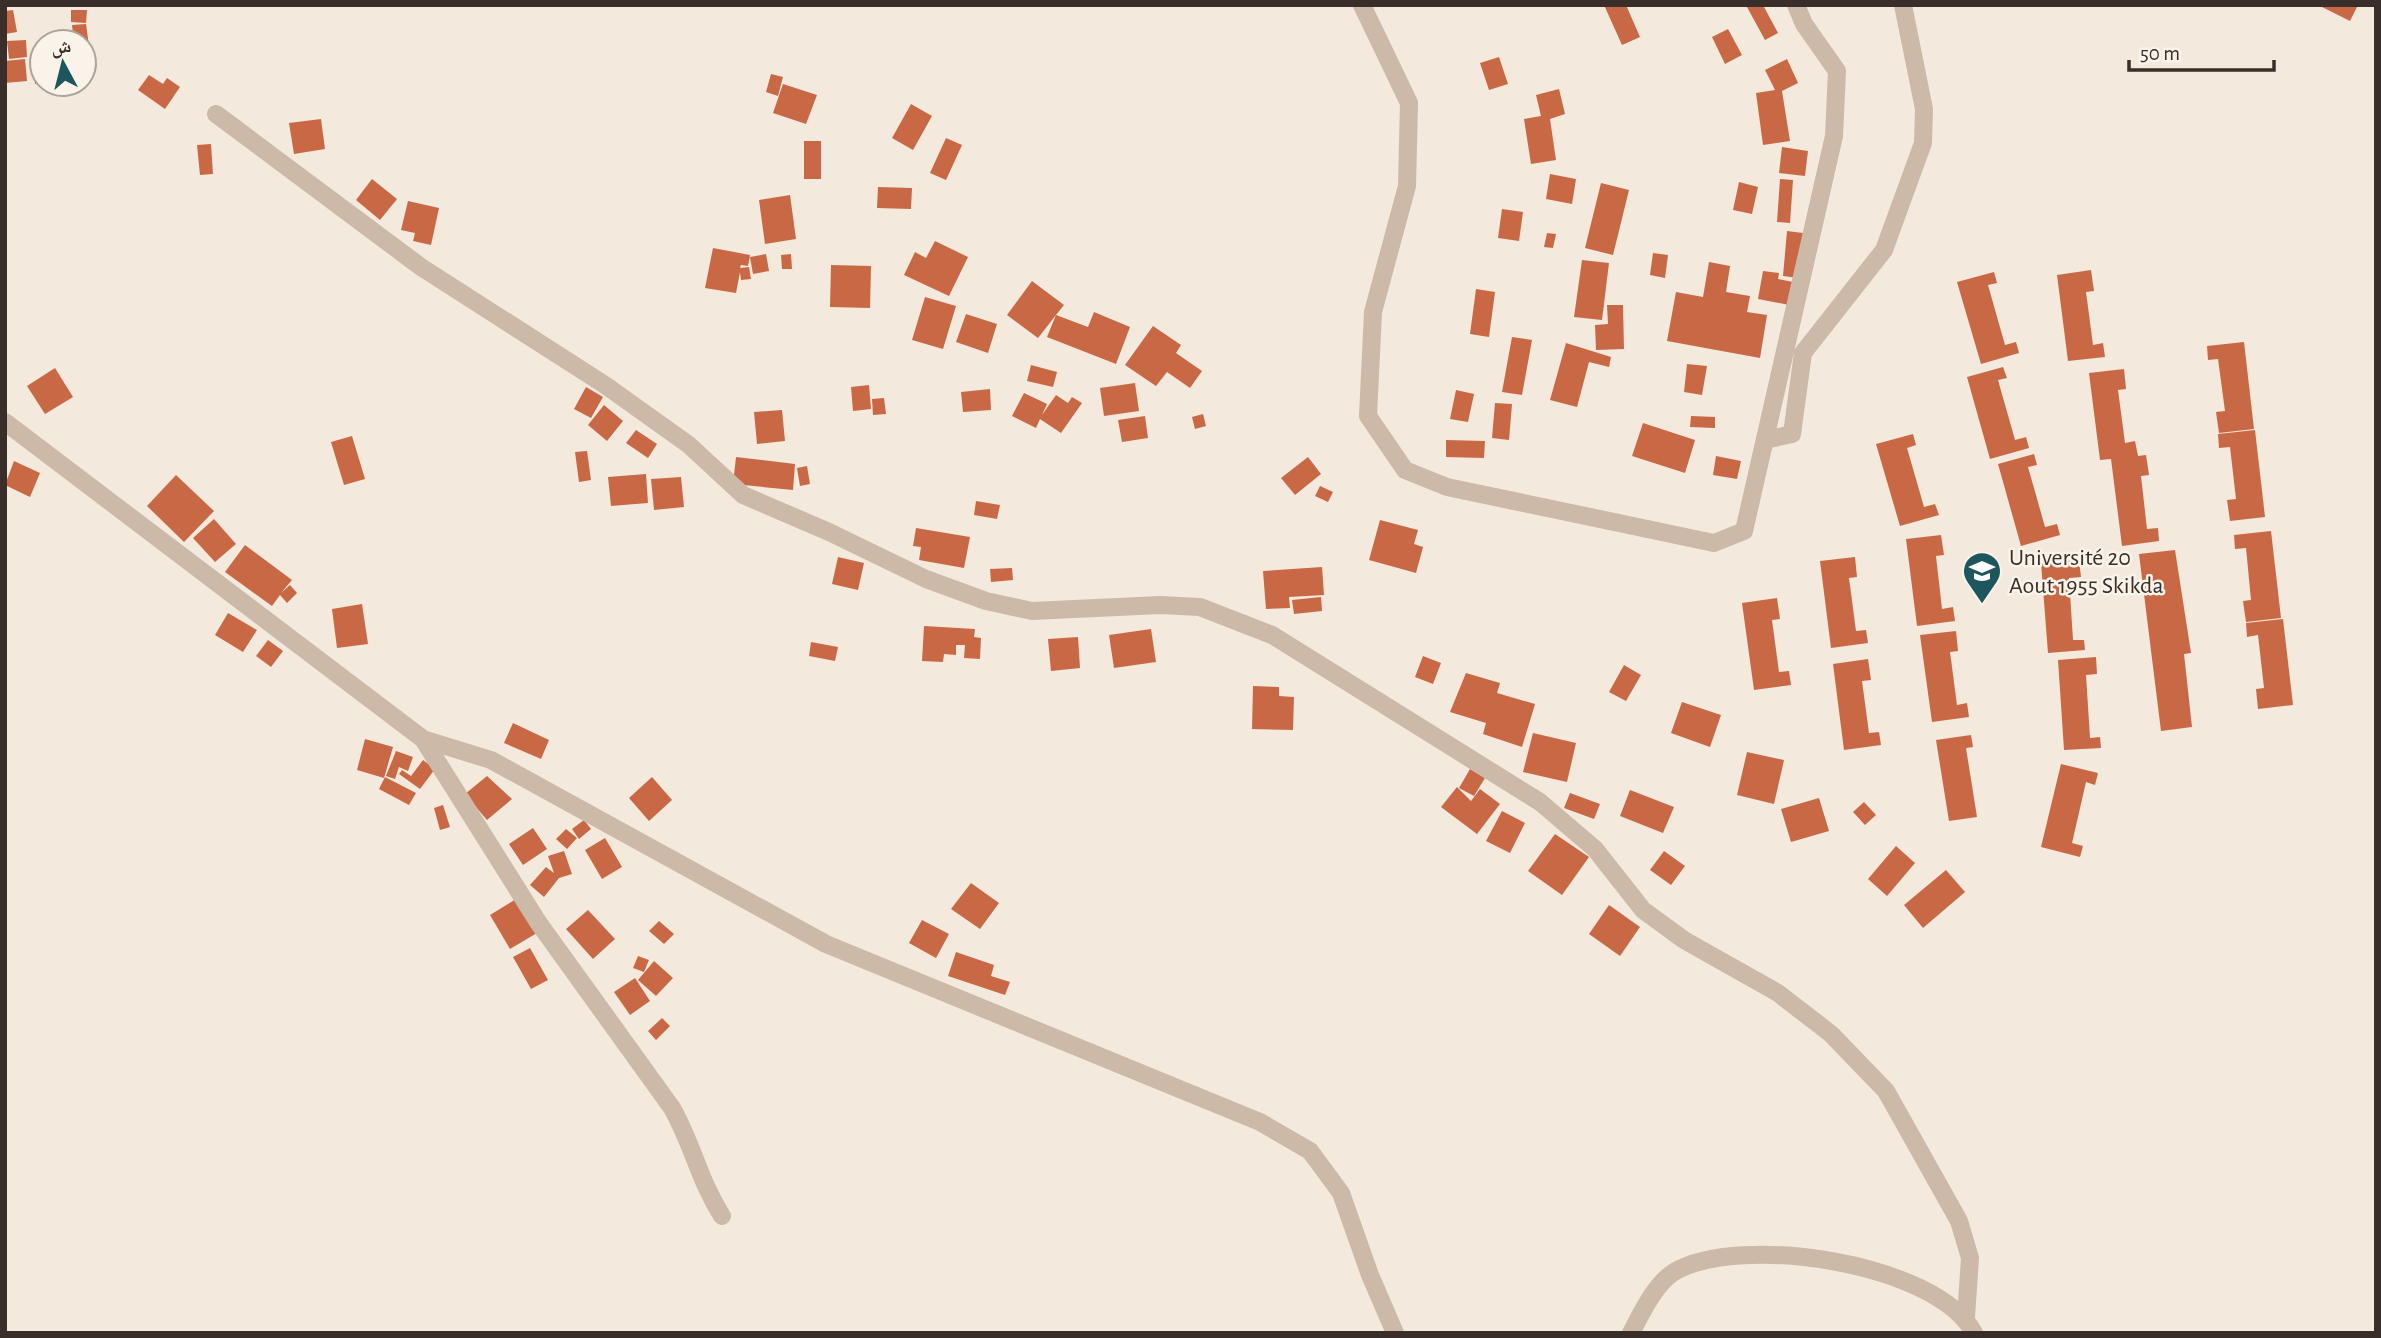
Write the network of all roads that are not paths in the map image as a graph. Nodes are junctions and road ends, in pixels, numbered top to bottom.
1 (1362, 5) edge
2 (1796, 5) edge
3 (1903, 5) edge
4 (216, 114) dead end
5 (5, 422) edge
6 (1765, 440) junction
7 (423, 740) junction
8 (722, 1216) dead end
9 (1970, 1325) edge
10 (1395, 1333) edge
11 (1631, 1333) edge

1 - 6 street
2 - 6 street
3 - 6 street
4 - 9 street
5 - 7 street
7 - 8 street
7 - 10 street
9 - 11 street

